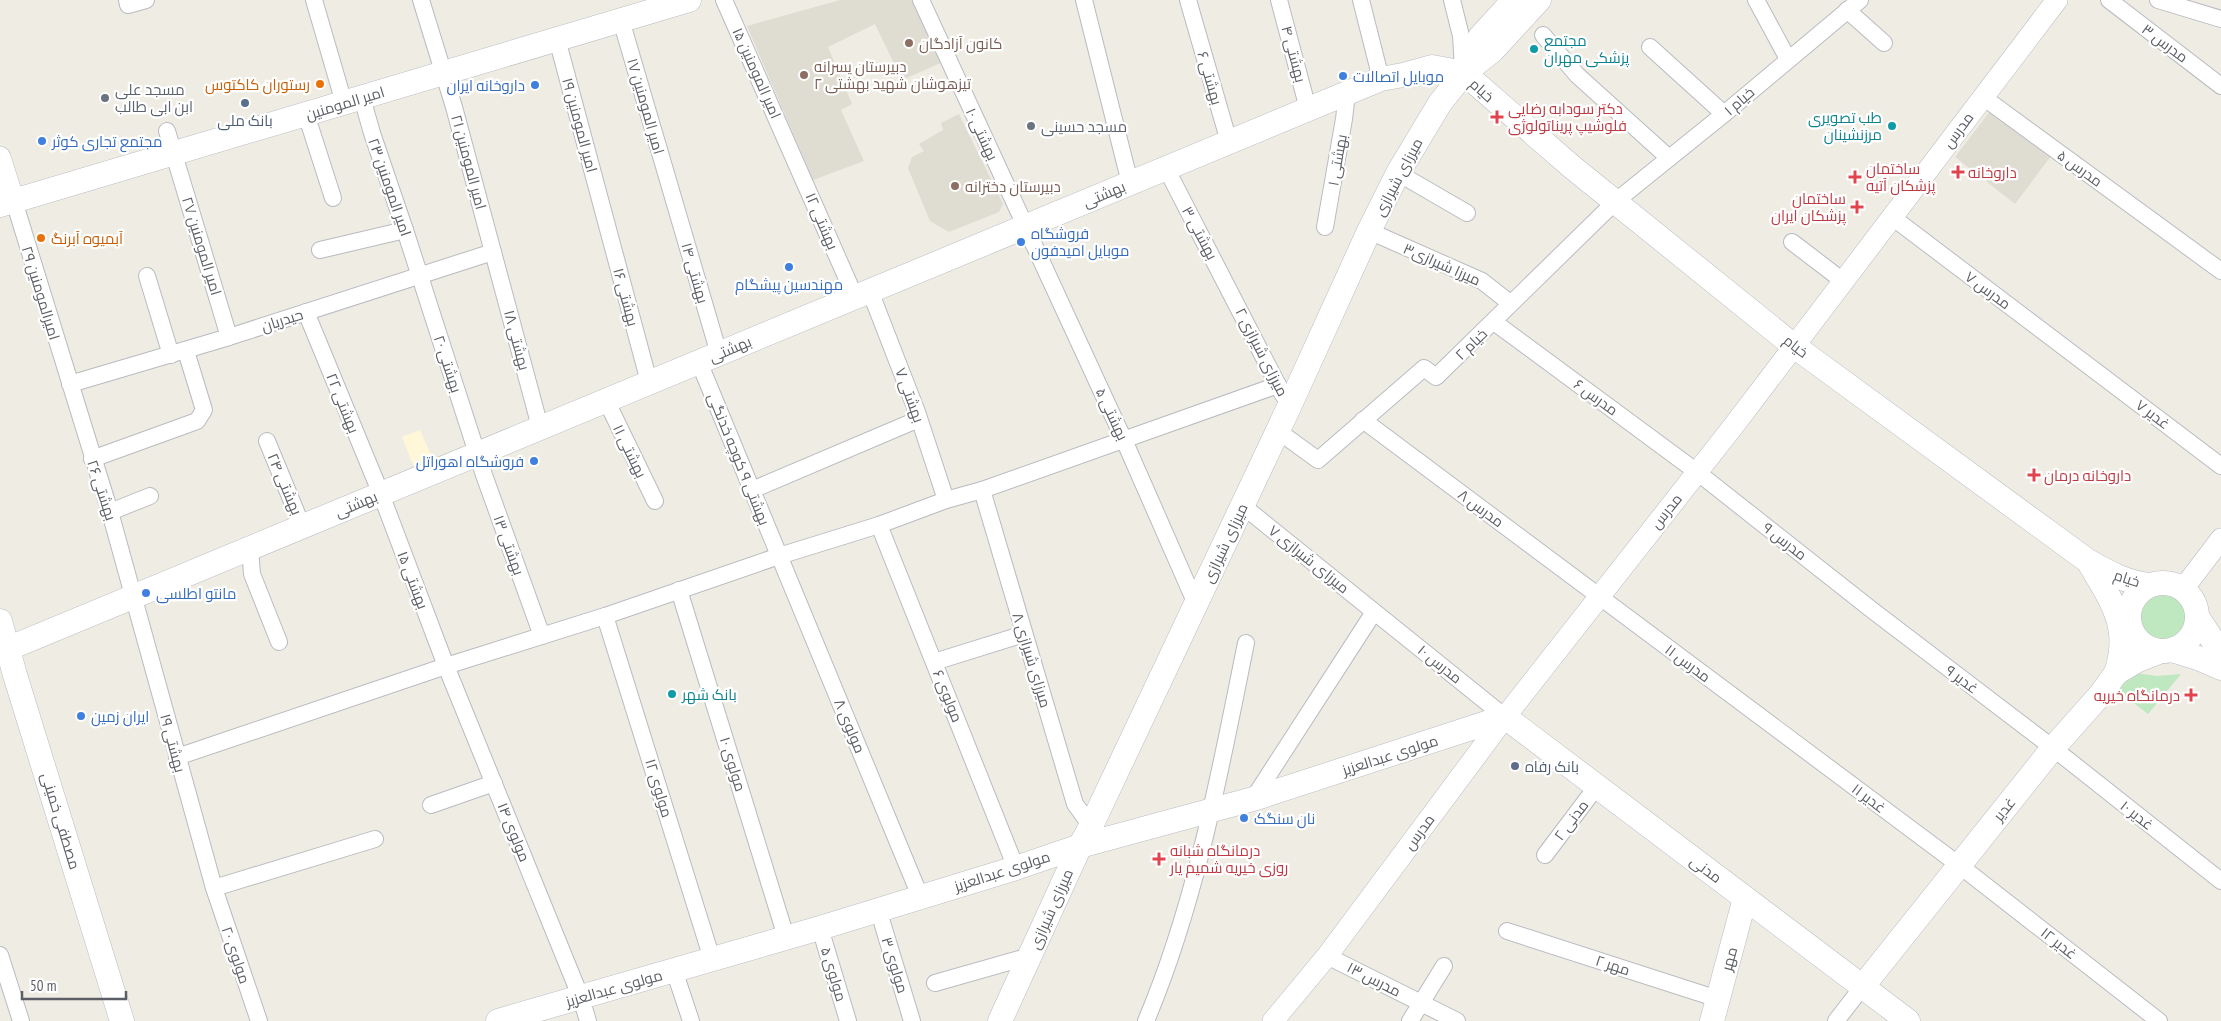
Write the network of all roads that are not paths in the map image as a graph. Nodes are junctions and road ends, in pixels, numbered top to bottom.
1 (146, 0) edge
2 (314, 0) edge
3 (421, 0) edge
4 (690, 0) edge
5 (724, 0) edge
6 (921, 0) edge
7 (1084, 0) edge
8 (1279, 0) edge
9 (1361, 0) edge
10 (1452, 0) edge
11 (1514, 0) edge
12 (1539, 0) edge
13 (1756, 0) edge
14 (2057, 0) edge
15 (2109, 0) edge
16 (2158, 0) edge
17 (128, 3) edge
18 (654, 4) edge
19 (1853, 5) edge
20 (1190, 7) edge
21 (2221, 19) edge
22 (621, 20) junction
23 (1543, 35) dead end
24 (557, 39) junction
25 (1884, 43) dead end
26 (1650, 47) dead end
27 (1788, 59) junction
28 (445, 73) junction
29 (1464, 73) junction
30 (1381, 79) junction
31 (2221, 86) edge
32 (1347, 93) junction
33 (1983, 97) junction
34 (353, 100) junction
35 (1308, 109) junction
36 (306, 114) junction
37 (1724, 114) junction
38 (167, 131) dead end
39 (1229, 142) junction
40 (790, 146) joint
41 (174, 154) junction
42 (0, 156) edge
43 (1669, 158) junction
44 (1166, 168) junction
45 (1398, 173) junction
46 (1130, 183) junction
47 (671, 192) joint
48 (333, 198) dead end
49 (1616, 200) junction
50 (7, 203) edge
51 (603, 211) joint
52 (1467, 213) dead end
53 (1892, 217) junction
54 (1024, 226) junction
55 (1325, 227) dead end
56 (405, 230) junction
57 (1370, 231) junction
58 (1792, 242) dead end
59 (320, 250) dead end
60 (494, 252) junction
61 (2221, 272) edge
62 (419, 275) junction
63 (147, 276) dead end
64 (1843, 281) junction
65 (863, 294) junction
66 (1234, 298) joint
67 (1510, 303) junction
68 (306, 312) junction
69 (1494, 322) junction
70 (229, 338) junction
71 (1794, 346) junction
72 (178, 353) junction
73 (709, 358) junction
74 (2085, 363) joint
75 (649, 382) junction
76 (70, 384) junction
77 (1278, 385) junction
78 (606, 400) junction
79 (1289, 407) junction
80 (919, 419) junction
81 (1363, 420) junction
82 (540, 428) junction
83 (1278, 432) junction
84 (1124, 440) junction
85 (267, 441) dead end
86 (477, 454) junction
87 (92, 458) junction
88 (2221, 466) edge
89 (1698, 472) junction
90 (752, 490) junction
91 (982, 490) junction
92 (380, 494) junction
93 (150, 496) dead end
94 (946, 500) junction
95 (655, 501) dead end
96 (1243, 506) junction
97 (110, 512) junction
98 (879, 525) junction
99 (302, 526) junction
100 (2221, 539) edge
101 (250, 548) junction
102 (779, 556) junction
103 (2088, 562) junction
104 (2151, 585) junction
105 (2183, 589) junction
106 (679, 590) junction
107 (1598, 596) junction
108 (132, 597) junction
109 (1196, 604) junction
110 (1872, 610) joint
111 (1374, 612) junction
112 (605, 616) junction
113 (2198, 618) junction
114 (0, 621) edge
115 (1024, 634) junction
116 (542, 636) junction
117 (279, 642) dead end
118 (1246, 643) dead end
119 (4, 650) edge
120 (2166, 651) junction
121 (2221, 653) edge
122 (934, 662) junction
123 (446, 666) junction
124 (2221, 668) edge
125 (2116, 673) junction
126 (1505, 716) junction
127 (1779, 730) joint
128 (2053, 748) junction
129 (177, 758) junction
130 (494, 783) junction
131 (1597, 786) junction
132 (1253, 799) junction
133 (431, 805) dead end
134 (1212, 810) junction
135 (1085, 836) junction
136 (375, 839) dead end
137 (1545, 855) dead end
138 (1959, 865) junction
139 (1016, 868) junction
140 (2221, 881) edge
141 (214, 888) junction
142 (920, 896) junction
143 (1745, 898) junction
144 (878, 909) junction
145 (820, 928) junction
146 (1507, 930) dead end
147 (786, 937) junction
148 (0, 955) edge
149 (1030, 956) junction
150 (1327, 956) junction
151 (712, 959) junction
152 (1444, 966) dead end
153 (674, 970) junction
154 (935, 983) dead end
155 (1863, 986) junction
156 (582, 998) junction
157 (1718, 998) junction
158 (1420, 1003) junction
159 (1151, 1019) edge
160 (21, 1021) edge
161 (122, 1021) edge
162 (259, 1021) edge
163 (498, 1021) edge
164 (588, 1021) edge
165 (691, 1021) edge
166 (848, 1021) edge
167 (912, 1021) edge
168 (1000, 1021) edge
169 (1273, 1021) edge
170 (1410, 1021) edge
171 (1457, 1021) edge
172 (1712, 1021) edge
173 (1836, 1021) edge
174 (1908, 1021) edge
175 (2159, 1021) edge

1 - 17 street
2 - 34 street, امیر المومنین ۲۳
3 - 28 street, امیر المومنین ۲۱
4 - 18 main road, امیر المومنین
5 - 40 street, امیر المومنین ۱۵
6 - 54 street, بهشتی ۱۰
7 - 46 street
8 - 35 street, بهشتی ۴
9 - 30 street
10 - 29 street
11 - 29 main road
12 - 29 main road
13 - 27 street
14 - 33 street, مدرس
15 - 31 street, مدرس ۳
16 - 21 street
18 - 22 main road, امیر المومنین
19 - 25 street
19 - 27 street, خیام ۱
20 - 39 street, بهشتی ۶
22 - 24 main road, امیر المومنین
22 - 47 street, امیر المومنین ۱۷
23 - 43 street
24 - 28 main road, امیر المومنین
24 - 51 street, امیر المومنین ۱۹
26 - 37 street
27 - 37 street, خیام ۱
28 - 34 main road, امیر المومنین
28 - 60 street, امیر المومنین ۲۱
29 - 30 main road, بهشتی
29 - 45 main road, میرزای شیرازی
29 - 49 main road, خیام
30 - 32 main road, بهشتی
32 - 35 main road, بهشتی
32 - 55 street, بهشتی ۱
33 - 53 street, مدرس
33 - 61 street, مدرس ۵
34 - 36 main road, امیر المومنین
34 - 56 street, امیر المومنین ۲۳
35 - 39 main road, بهشتی
36 - 41 main road, امیر المومنین
36 - 48 street
37 - 43 street, خیام ۱
38 - 41 street, امیر المومنین ۲۷
39 - 44 main road, بهشتی
40 - 65 street, بهشتی ۱۲
41 - 50 main road, امیر المومنین
41 - 70 street, امیر المومنین ۲۷
42 - 50 street
43 - 49 street, خیام ۱
44 - 46 main road, بهشتی
44 - 66 street, بهشتی ۳
45 - 52 street
45 - 57 main road, میرزای شیرازی
46 - 54 main road, بهشتی
47 - 73 street, بهشتی ۱۴
49 - 67 street, خیام ۲
49 - 71 main road, خیام
50 - 76 street, امیرالمومنین ۲۹
51 - 75 street, بهشتی ۱۶
53 - 64 street, مدرس
53 - 74 street, مدرس ۷
54 - 65 main road, بهشتی
54 - 84 street, بهشتی ۵
56 - 59 street
56 - 62 street, امیر المومنین ۲۳
57 - 67 street, میرزا شیرازی۳
57 - 79 main road, میرزای شیرازی
58 - 64 street
60 - 62 street, حیدریان
60 - 82 street, بهشتی ۱۸
62 - 68 street, حیدریان
62 - 86 street, بهشتی ۲۰
63 - 72 street
64 - 71 street, مدرس
65 - 73 main road, بهشتی
65 - 80 street, بهشتی ۷
66 - 77 street, میرزای شیرازی ۲
67 - 69 street, خیام ۲
68 - 70 street, حیدریان
68 - 92 street, بهشتی ۲۲
69 - 81 street, خیام ۲
69 - 89 street, مدرس ۶
70 - 72 street, حیدریان
71 - 89 street, مدرس
71 - 103 main road, خیام
72 - 76 street, حیدریان
72 - 87 street
73 - 75 main road, بهشتی
73 - 90 street, بهشتی ۹ کوچه خدنگی
74 - 88 street, غدیر ۷
75 - 78 main road, بهشتی
76 - 87 street, بهشتی ۲۶
77 - 79 street, میرزای شیرازی ۲
77 - 84 street
78 - 82 main road, بهشتی
78 - 95 street, بهشتی ۱۱
79 - 83 main road, میرزای شیرازی
80 - 90 street
80 - 94 street, بهشتی ۷
81 - 83 street, خیام ۲
81 - 107 street, مدرس ۸
82 - 86 main road, بهشتی
83 - 96 main road, میرزای شیرازی
84 - 91 street
84 - 109 street, بهشتی ۵
85 - 99 street, بهشتی ۲۴
86 - 92 main road, بهشتی
86 - 116 street, بهشتی ۱۳
87 - 97 street, بهشتی ۲۶
89 - 107 street, مدرس
89 - 110 street, مدرس ۹
90 - 102 street, بهشتی ۹ کوچه خدنگی
91 - 94 street
91 - 115 street, میرزای شیرازی ۸
92 - 99 main road, بهشتی
92 - 123 street, بهشتی ۱۵
93 - 97 street
94 - 98 street
96 - 109 main road, میرزای شیرازی
96 - 111 street, میرزای شیرازی ۷
97 - 108 street, بهشتی ۲۶
98 - 102 street
98 - 122 street, مولوی ۶
99 - 101 main road, بهشتی
100 - 105 street
101 - 108 main road, بهشتی
101 - 117 street
102 - 106 street
102 - 142 street, مولوی ۸
103 - 104 main road, خیام
103 - 125 main road
104 - 105 main road
104 - 120 main road
105 - 113 main road
106 - 112 street
106 - 147 street, مولوی ۱۰
107 - 126 street, مدرس
107 - 127 street, مدرس ۱۱
108 - 119 main road, بهشتی
108 - 129 street, بهشتی ۱۹
109 - 135 main road, میرزای شیرازی
110 - 128 street, غدیر ۹
111 - 126 street, مدرس ۱۰
111 - 132 street
112 - 116 street
112 - 151 street, مولوی ۱۲
113 - 120 main road
113 - 121 main road
114 - 119 main road, مصطفی خمینی
115 - 122 street
115 - 135 street, میرزای شیرازی ۸
116 - 123 street
118 - 134 street
119 - 161 main road, مصطفی خمینی
120 - 124 main road
120 - 125 main road, غدیر
122 - 139 street, مولوی ۶
123 - 129 street
123 - 130 street, مولوی ۱۴
125 - 128 main road, غدیر
126 - 131 main road, مدنی
126 - 132 main road, مولوی عبدالعزیز
126 - 150 street, مدرس
127 - 138 street, غدیر ۱۱
128 - 138 main road, غدیر
128 - 140 street, غدیر ۱۰
129 - 141 street, بهشتی ۱۹
130 - 133 street
130 - 156 street, مولوی ۱۴
131 - 137 street, مدنی ۲
131 - 143 main road, مدنی
132 - 134 main road, مولوی عبدالعزیز
134 - 135 main road, مولوی عبدالعزیز
134 - 159 street
135 - 139 main road, مولوی عبدالعزیز
135 - 149 main road, میرزای شیرازی
136 - 141 street
138 - 155 main road, غدیر
138 - 175 street, غدیر ۱۲
139 - 142 main road, مولوی عبدالعزیز
141 - 162 street, مولوی ۲۰
142 - 144 main road, مولوی عبدالعزیز
143 - 155 main road, مدنی
143 - 157 main road, مهر
144 - 145 main road, مولوی عبدالعزیز
144 - 167 street, مولوی ۳
145 - 147 main road, مولوی عبدالعزیز
145 - 166 street, مولوی ۵
146 - 157 street, مهر ۲
147 - 151 main road, مولوی عبدالعزیز
148 - 160 street
149 - 154 street
149 - 168 main road, میرزای شیرازی
150 - 158 street, مدرس ۱۳
150 - 169 street, مدرس
151 - 153 main road, مولوی عبدالعزیز
152 - 158 street
153 - 156 main road, مولوی عبدالعزیز
153 - 165 street
155 - 173 street
155 - 174 main road, مدنی
156 - 163 main road, مولوی عبدالعزیز
156 - 164 street, مولوی ۱۴
157 - 172 main road, مهر
158 - 170 street
158 - 171 street, مدرس ۱۳

